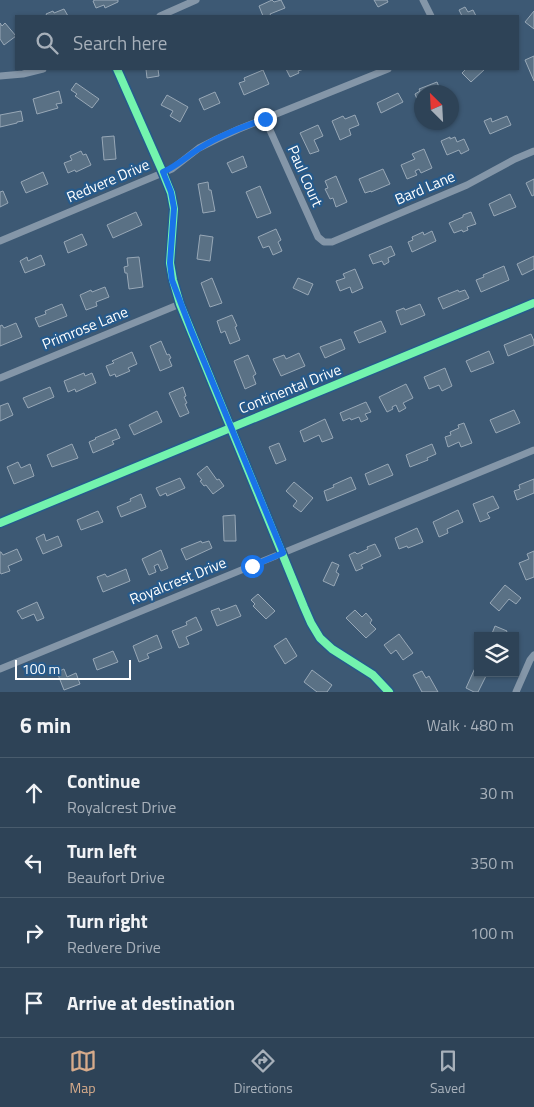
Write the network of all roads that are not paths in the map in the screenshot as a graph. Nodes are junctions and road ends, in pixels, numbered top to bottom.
1 (196, 0) edge
2 (424, 0) edge
3 (162, 15) edge
4 (431, 15) edge
5 (39, 70) edge
6 (117, 70) edge
7 (386, 70) edge
8 (0, 76) edge
9 (265, 119) junction
10 (534, 151) edge
11 (163, 172) junction
12 (0, 240) edge
13 (324, 242) joint
14 (534, 303) edge
15 (180, 304) junction
16 (0, 378) edge
17 (231, 428) junction
18 (534, 450) edge
19 (0, 523) edge
20 (283, 553) junction
21 (534, 655) edge
22 (0, 669) edge
23 (389, 692) edge
24 (516, 692) edge

1 - 3 street
2 - 4 street
5 - 8 street
6 - 11 street
7 - 9 street, Redvere Drive
9 - 11 street, Redvere Drive
9 - 13 street, Paul Court
10 - 13 street, Bard Lane
11 - 12 street, Redvere Drive
11 - 15 street
14 - 17 street, Continental Drive
15 - 16 street, Primrose Lane
15 - 17 street
17 - 19 street, Continental Drive
17 - 20 street
18 - 20 street, Royalcrest Drive
20 - 22 street, Royalcrest Drive
20 - 23 street
21 - 24 street

